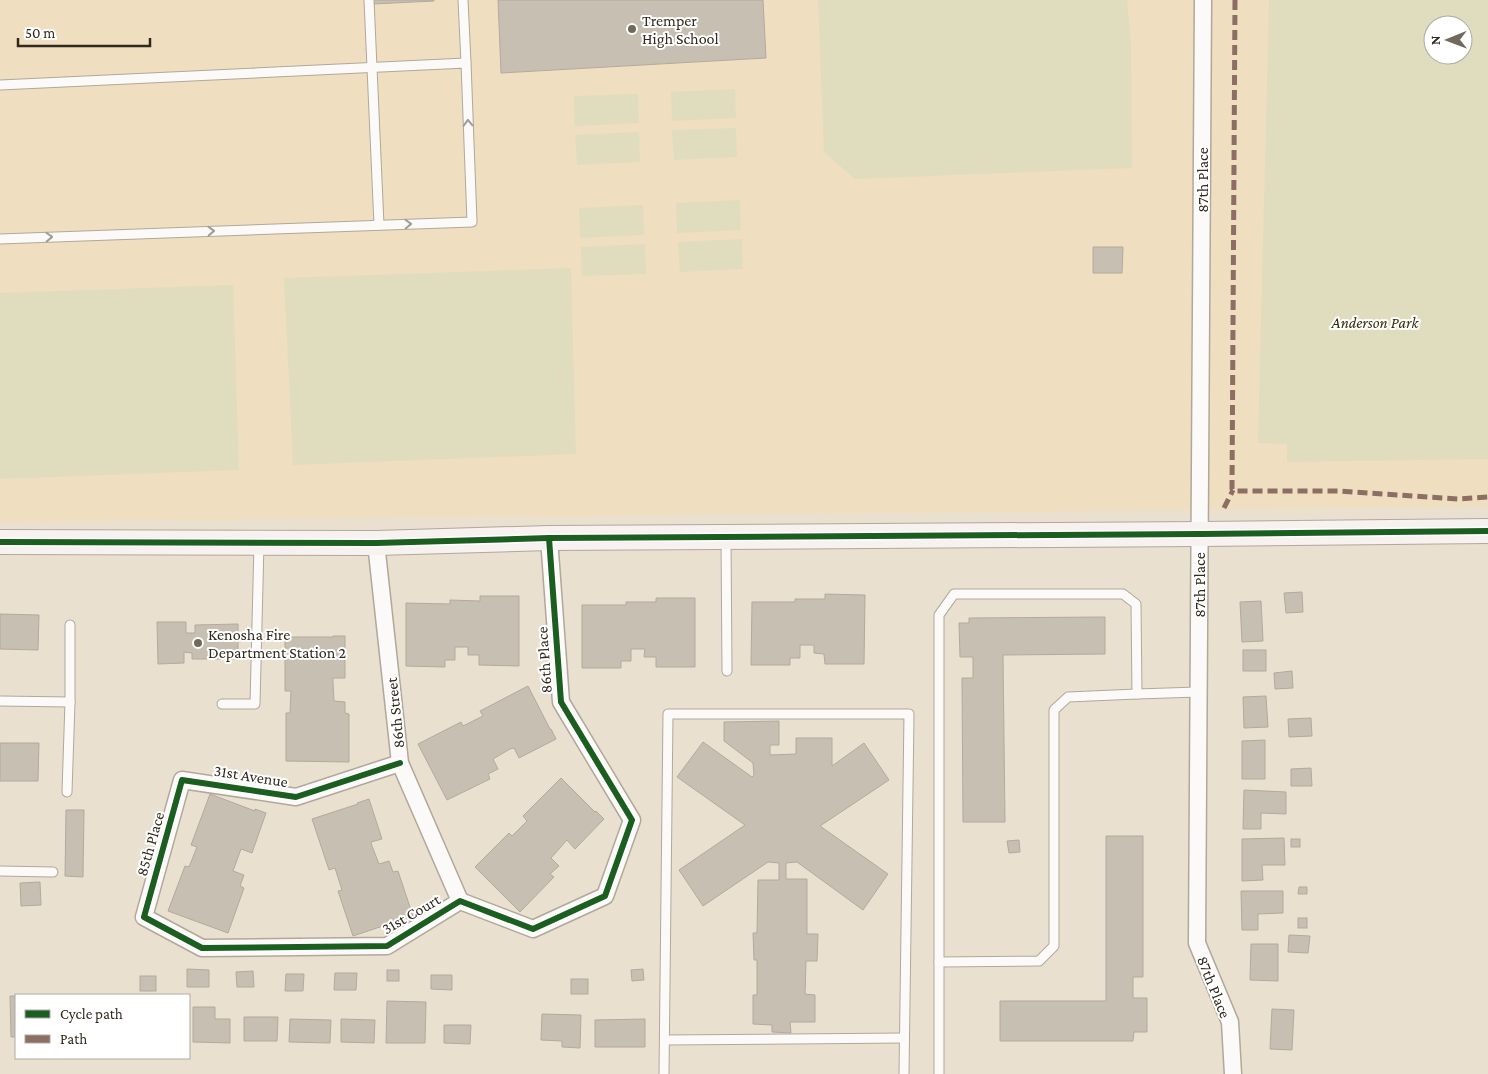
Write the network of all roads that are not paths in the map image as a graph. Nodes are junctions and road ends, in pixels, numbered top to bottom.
1 (368, 0) edge
2 (463, 0) edge
3 (1203, 0) edge
4 (466, 63) junction
5 (372, 68) junction
6 (0, 86) edge
7 (379, 225) junction
8 (0, 239) edge
9 (1488, 531) edge
10 (1200, 534) junction
11 (726, 537) junction
12 (549, 538) junction
13 (0, 542) edge
14 (259, 542) junction
15 (376, 543) junction
16 (70, 624) dead end
17 (727, 671) dead end
18 (1198, 692) junction
19 (1137, 694) junction
20 (0, 701) edge
21 (70, 702) junction
22 (222, 704) dead end
23 (400, 764) junction
24 (182, 780) joint
25 (67, 792) dead end
26 (632, 820) joint
27 (0, 871) edge
28 (53, 872) dead end
29 (460, 901) junction
30 (144, 917) joint
31 (939, 962) junction
32 (904, 1038) junction
33 (665, 1040) junction
34 (664, 1074) edge
35 (904, 1074) edge
36 (939, 1074) edge
37 (1233, 1074) edge

1 - 5 lane
2 - 4 lane
3 - 10 street, 87th Place
4 - 5 lane
7 -> 4 lane
5 - 6 lane
5 - 7 lane
8 -> 7 lane
9 - 10 street
10 - 11 street
10 - 18 street, 87th Place
11 - 12 street
11 - 17 lane
12 - 15 street
12 - 26 street, 86th Place
13 - 14 street
14 - 15 street
14 - 22 lane
15 - 23 street, 86th Street
16 - 21 lane
18 - 19 lane
18 - 37 street, 87th Place
19 - 31 lane
19 - 31 lane
20 - 21 lane
21 - 25 lane
23 - 24 street, 31st Avenue
23 - 29 street, 86th Street
24 - 30 street, 85th Place
26 - 29 street, 31st Court
27 - 28 lane
29 - 30 street, 31st Court
31 - 36 lane
32 - 33 lane
32 - 33 lane
32 - 35 lane
33 - 34 lane

